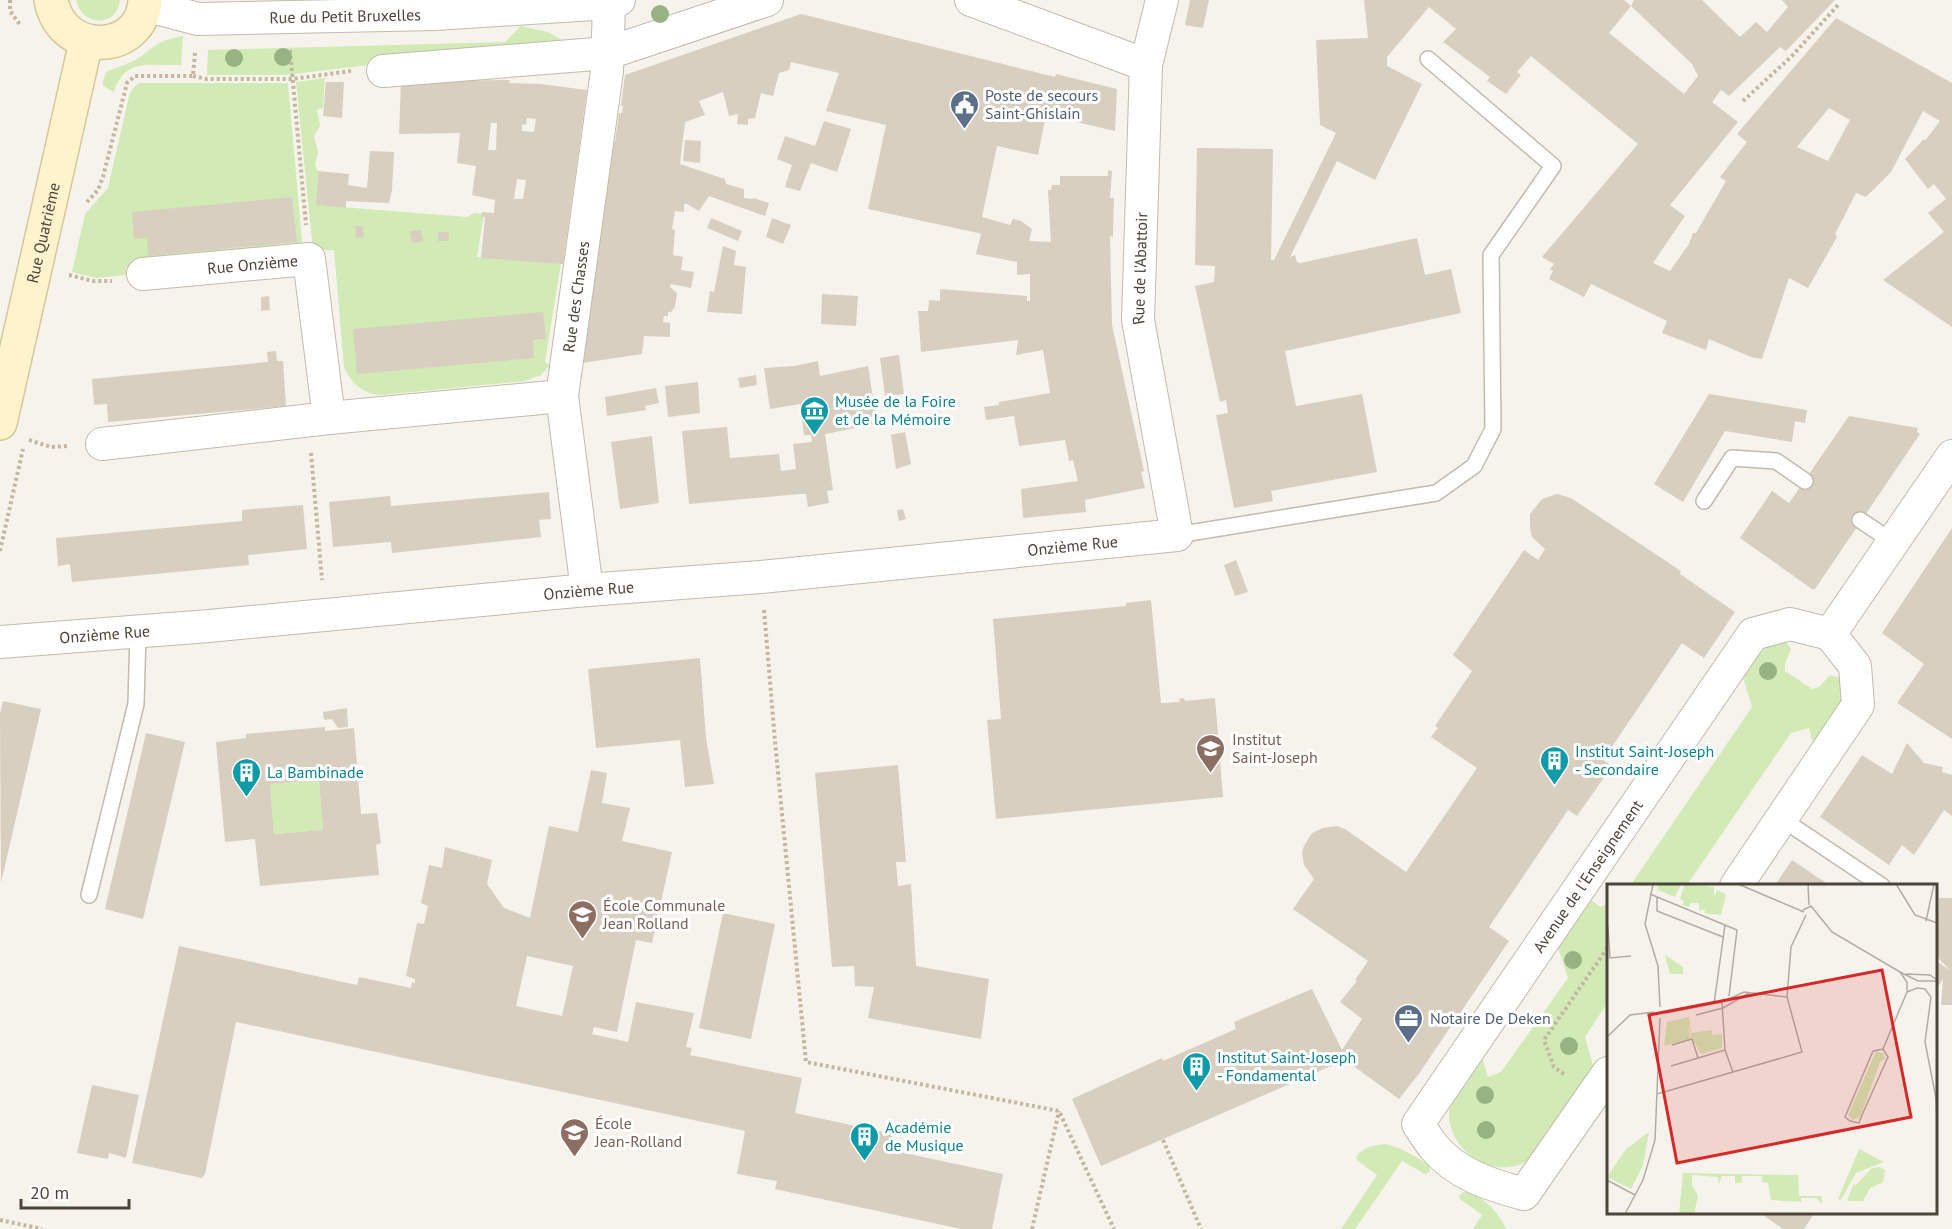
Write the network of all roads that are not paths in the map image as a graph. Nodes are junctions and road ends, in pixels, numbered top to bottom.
1 (51, 0) edge
2 (767, 0) edge
3 (971, 0) edge
4 (1162, 0) edge
5 (614, 2) edge
6 (145, 3) edge
7 (544, 4) edge
8 (86, 42) junction
9 (608, 53) junction
10 (1428, 59) dead end
11 (1146, 65) junction
12 (383, 71) road end
13 (143, 274) road end
14 (562, 396) junction
15 (318, 419) junction
16 (13, 430) edge
17 (102, 444) road end
18 (1952, 456) edge
19 (1804, 481) dead end
20 (1704, 501) dead end
21 (1860, 520) dead end
22 (1177, 535) junction
23 (1893, 542) junction
24 (587, 590) junction
25 (138, 632) junction
26 (1830, 634) junction
27 (0, 642) edge
28 (1782, 819) junction
29 (1738, 884) edge
30 (1880, 884) edge
31 (89, 895) dead end
32 (1607, 1074) edge

1 - 8 street
2 - 9 street
3 - 11 street
4 - 11 street, Rue de l'Abattoir
5 - 7 street, Rue du Petit Bruxelles
5 - 9 street, Rue des Chasses
6 - 7 street, Rue du Petit Bruxelles
6 - 8 street
8 - 16 street, Rue Quatrième
9 - 12 street
9 - 14 street, Rue des Chasses
10 - 22 lane
11 - 22 street, Rue de l'Abattoir
13 - 15 street, Rue Onzième
14 - 15 street
14 - 24 street, Rue des Chasses
15 - 17 street
18 - 23 street
19 - 20 lane
21 - 23 lane
22 - 24 street, Onzième Rue
23 - 26 street
24 - 25 street, Onzième Rue
25 - 27 street, Onzième Rue
25 - 31 lane
26 - 28 street
26 - 32 street, Avenue de l'Enseignement
28 - 29 street
28 - 30 lane

